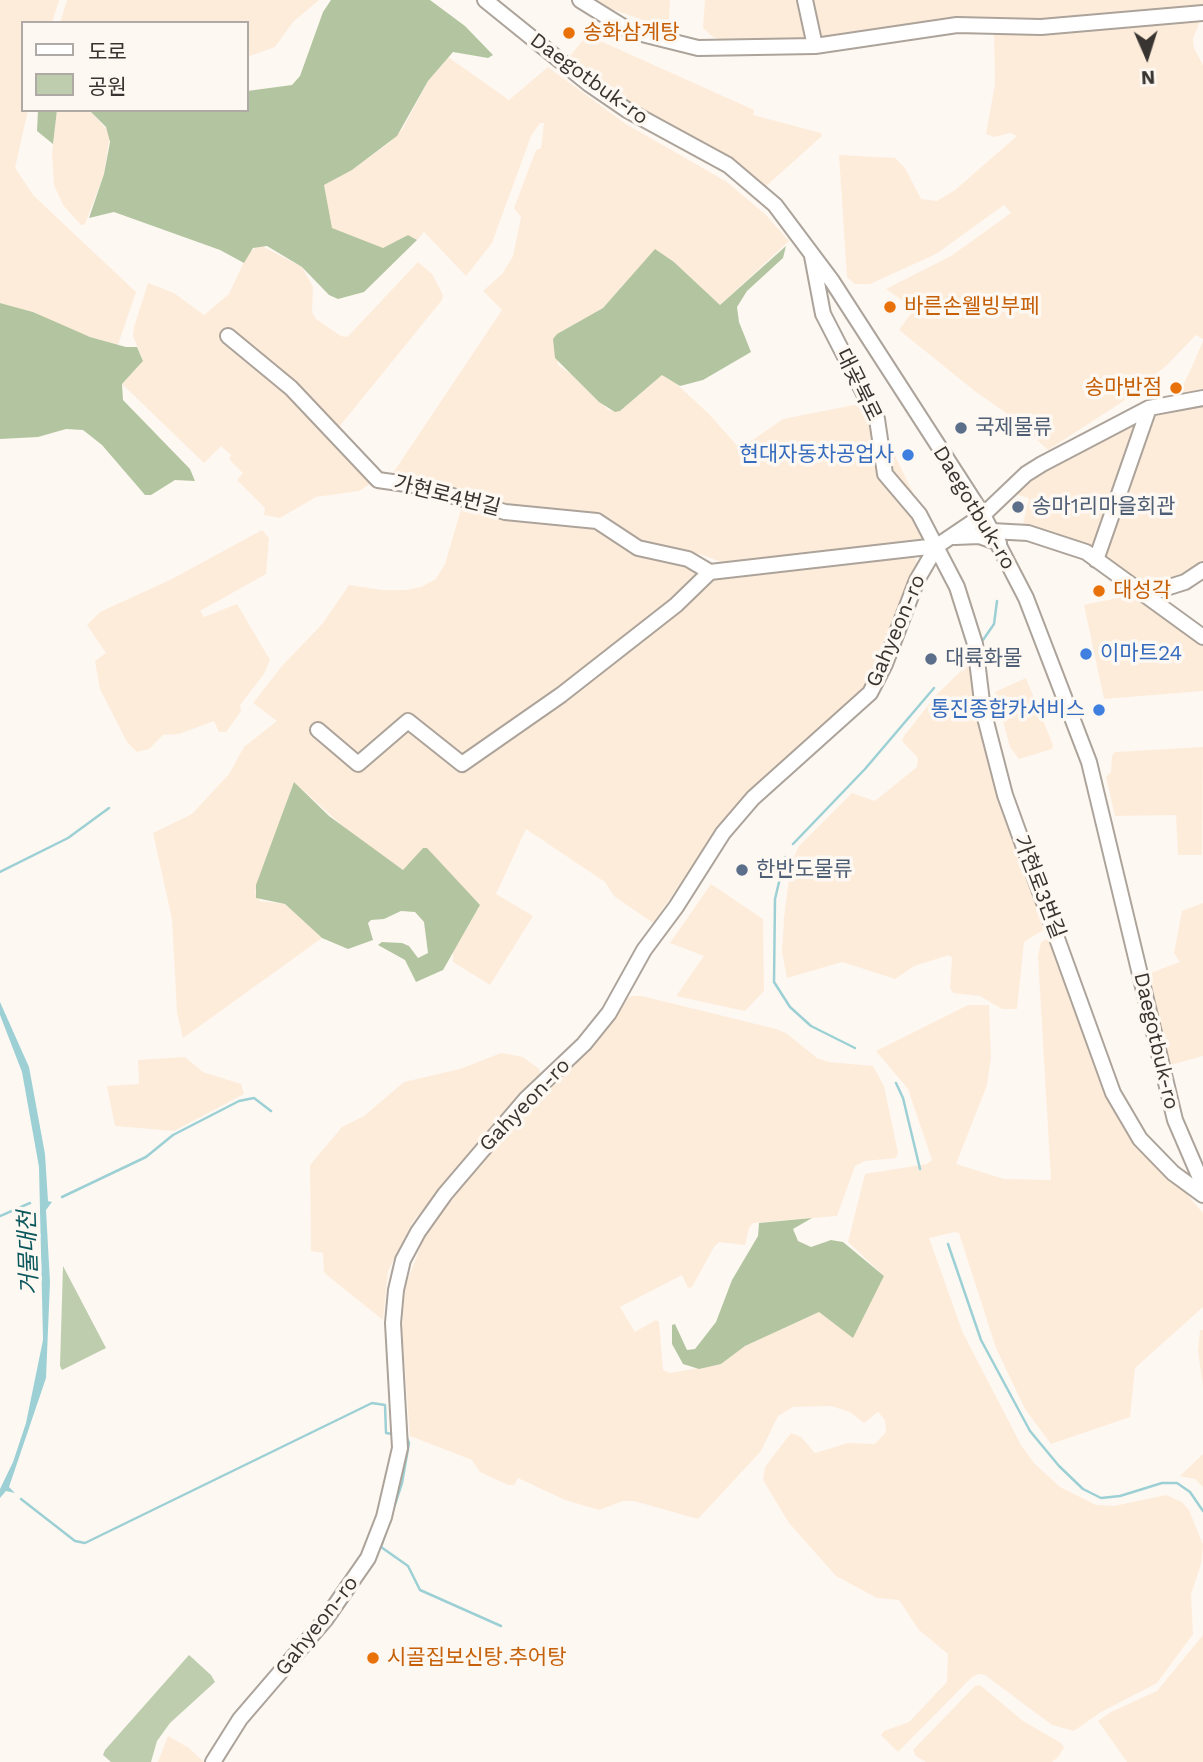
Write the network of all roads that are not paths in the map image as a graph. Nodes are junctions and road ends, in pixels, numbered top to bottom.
1 (485, 0) edge
2 (580, 0) edge
3 (805, 0) edge
4 (1203, 13) edge
5 (815, 46) junction
6 (812, 251) junction
7 (228, 336) dead end
8 (1203, 398) edge
9 (1149, 408) junction
10 (967, 491) junction
11 (983, 515) junction
12 (950, 537) junction
13 (995, 537) junction
14 (937, 546) junction
15 (1096, 561) junction
16 (1203, 570) edge
17 (710, 572) junction
18 (1147, 594) junction
19 (1203, 637) edge
20 (318, 730) dead end
21 (1203, 1185) edge
22 (1203, 1195) edge
23 (213, 1762) edge

1 - 6 street, Daegotbuk-ro
2 - 5 street
3 - 5 street
4 - 5 street
6 - 10 street, Daegotbuk-ro
6 - 14 street, 대곶북로
7 - 17 street, 가현로4번길
8 - 9 street, Gahyeon-ro
9 - 11 street, Gahyeon-ro
9 - 15 street
10 - 11 street, Daegotbuk-ro
10 - 12 street
11 - 12 street, Gahyeon-ro
11 - 13 street, Daegotbuk-ro
12 - 13 street
12 - 14 street, Gahyeon-ro
13 - 15 street
13 - 21 street, Daegotbuk-ro
14 - 17 street
14 - 22 street, 가현로3번길
14 - 23 street, Gahyeon-ro
15 - 18 street
16 - 18 street
17 - 20 street
18 - 19 street

